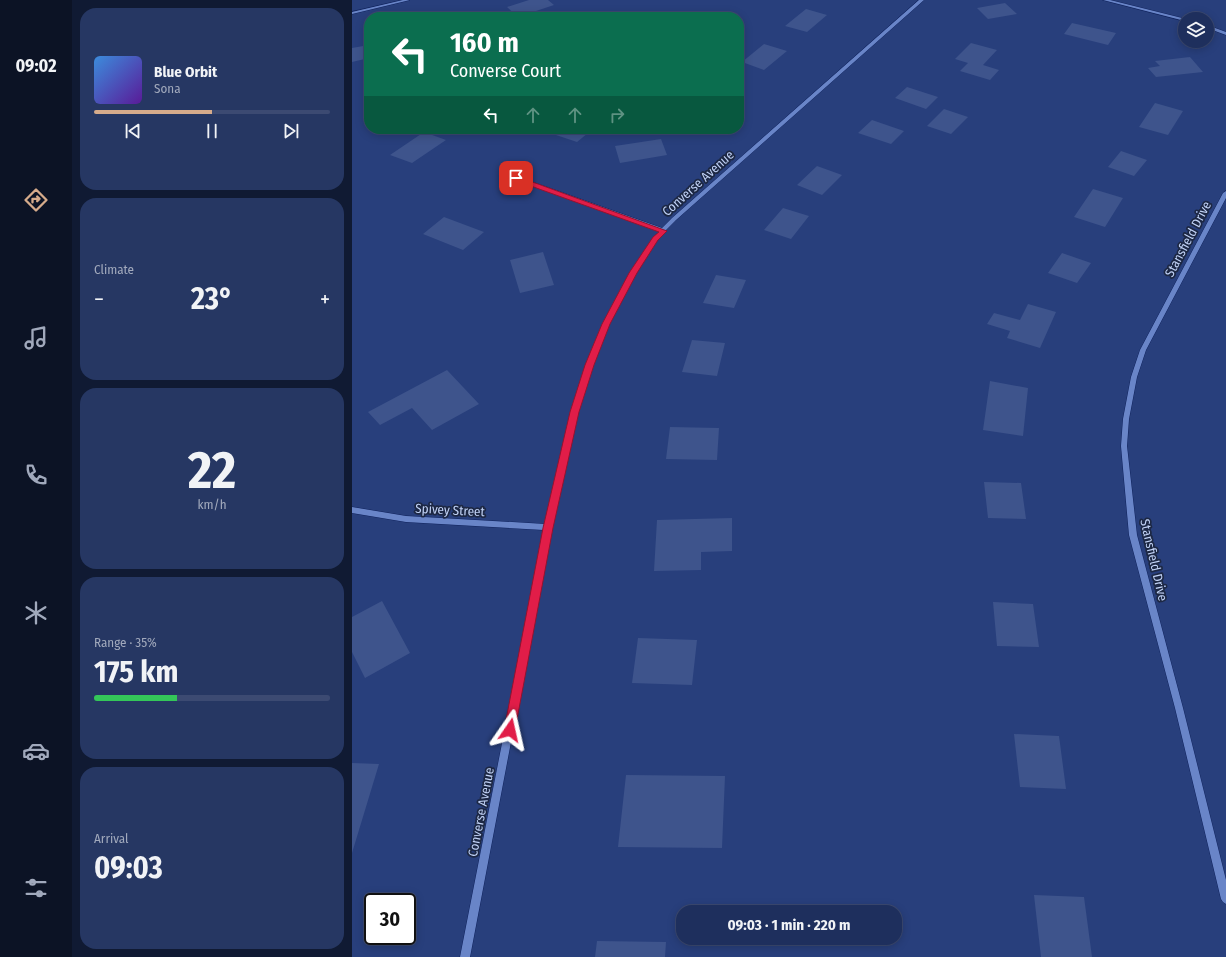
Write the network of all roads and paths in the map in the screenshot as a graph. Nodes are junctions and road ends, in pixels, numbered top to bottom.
1 (408, 0) edge
2 (922, 0) edge
3 (1105, 0) edge
4 (352, 13) edge
5 (1178, 18) edge
6 (1214, 29) edge
7 (1226, 34) edge
8 (502, 173) dead end
9 (1226, 194) edge
10 (664, 231) junction
11 (352, 510) edge
12 (548, 528) junction
13 (1226, 899) edge
14 (465, 957) edge

1 - 4 street
2 - 10 street, Converse Avenue
3 - 5 street
6 - 7 street
8 - 10 street
9 - 13 street, Stansfield Drive
10 - 12 street, Converse Avenue
11 - 12 street, Spivey Street
12 - 14 street, Converse Avenue

